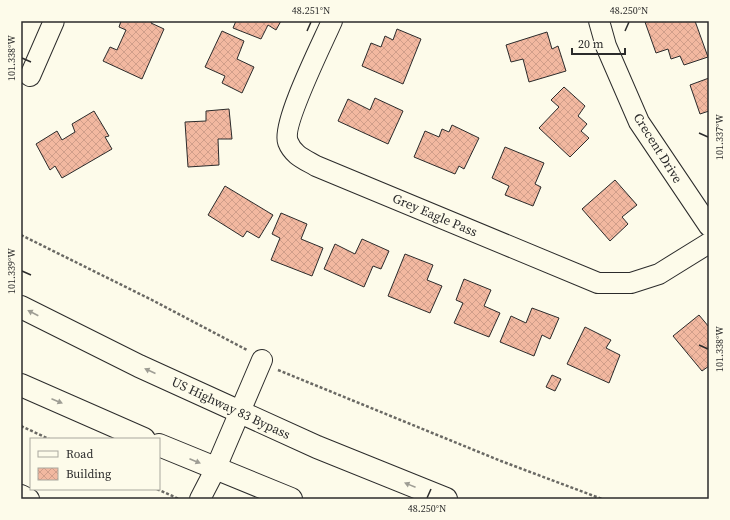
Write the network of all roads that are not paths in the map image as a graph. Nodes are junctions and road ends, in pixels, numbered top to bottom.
1 (54, 21) edge
2 (332, 21) edge
3 (599, 21) edge
4 (30, 76) dead end
5 (709, 226) edge
6 (709, 243) edge
7 (21, 307) edge
8 (262, 360) road end
9 (21, 385) edge
10 (239, 411) junction
11 (142, 438) edge
12 (160, 445) edge
13 (215, 470) junction
14 (21, 495) edge
15 (29, 499) edge
16 (200, 499) edge
17 (290, 499) edge
18 (446, 499) edge

1 - 4 street
2 - 6 street, Grey Eagle Pass
3 - 5 street, Crecent Drive
10 -> 7 highway, US Highway 83 Bypass
8 - 10 street
9 -> 11 highway
10 - 13 street
18 -> 10 highway, US Highway 83 Bypass
12 -> 13 highway
13 - 16 street
13 - 17 highway
14 - 15 street

